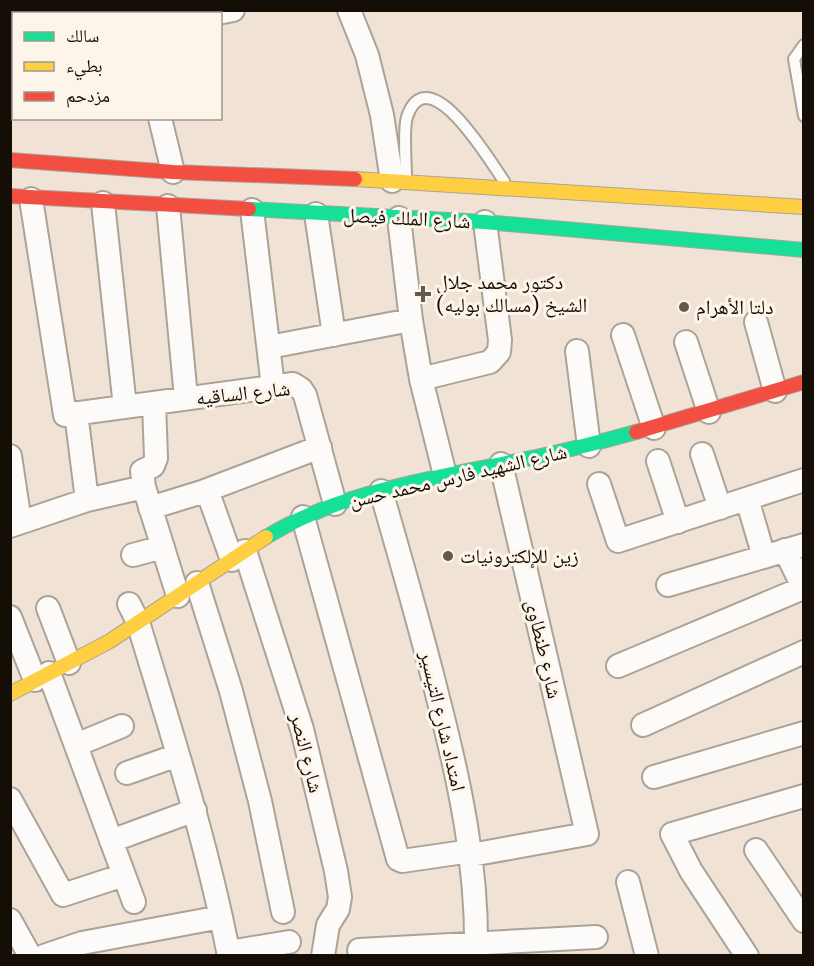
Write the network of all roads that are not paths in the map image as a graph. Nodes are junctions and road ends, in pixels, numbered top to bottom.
1 (349, 10) edge
2 (804, 45) edge
3 (804, 116) edge
4 (160, 120) edge
5 (10, 160) edge
6 (173, 171) junction
7 (399, 181) junction
8 (510, 189) junction
9 (21, 198) edge
10 (103, 203) junction
11 (168, 206) junction
12 (804, 207) edge
13 (252, 210) junction
14 (316, 214) junction
15 (399, 218) junction
16 (484, 222) junction
17 (804, 250) edge
18 (411, 320) junction
19 (756, 322) dead end
20 (334, 335) junction
21 (623, 335) dead end
22 (686, 342) dead end
23 (269, 347) junction
24 (577, 351) dead end
25 (421, 379) junction
26 (804, 382) edge
27 (273, 387) junction
28 (775, 391) junction
29 (186, 398) junction
30 (154, 403) junction
31 (125, 406) junction
32 (709, 412) junction
33 (70, 414) junction
34 (654, 429) junction
35 (589, 446) junction
36 (320, 447) junction
37 (702, 454) dead end
38 (10, 456) edge
39 (658, 461) dead end
40 (501, 464) junction
41 (445, 475) junction
42 (804, 480) edge
43 (599, 484) dead end
44 (207, 490) junction
45 (381, 491) junction
46 (147, 498) junction
47 (747, 499) junction
48 (87, 500) junction
49 (335, 504) junction
50 (720, 508) junction
51 (303, 517) junction
52 (678, 522) junction
53 (15, 524) edge
54 (163, 547) junction
55 (784, 551) edge
56 (133, 555) dead end
57 (238, 556) junction
58 (197, 583) junction
59 (668, 585) dead end
60 (803, 588) edge
61 (178, 596) junction
62 (48, 608) dead end
63 (133, 613) junction
64 (10, 617) edge
65 (804, 652) edge
66 (618, 666) dead end
67 (51, 672) junction
68 (10, 694) edge
69 (643, 725) dead end
70 (122, 726) dead end
71 (804, 733) edge
72 (76, 745) junction
73 (178, 755) junction
74 (127, 773) dead end
75 (654, 777) dead end
76 (804, 795) edge
77 (10, 799) edge
78 (195, 810) junction
79 (111, 841) junction
80 (756, 850) dead end
81 (471, 853) junction
82 (124, 875) junction
83 (628, 882) dead end
84 (134, 902) dead end
85 (283, 912) dead end
86 (221, 917) junction
87 (804, 921) edge
88 (596, 937) dead end
89 (289, 942) dead end
90 (124, 946) edge
91 (476, 949) edge
92 (359, 950) dead end
93 (229, 954) edge
94 (44, 956) edge
95 (323, 956) edge
96 (647, 956) edge
97 (747, 956) edge

1 - 7 street
2 - 3 lane
4 - 6 street
5 - 6 main road, شارع الملك فيصل
6 - 7 main road, شارع الملك فيصل
7 - 8 main road, شارع الملك فيصل
7 - 8 lane
8 - 12 main road, شارع الملك فيصل
9 - 10 main road, شارع الملك فيصل
9 - 33 street
10 - 11 main road, شارع الملك فيصل
10 - 31 street
11 - 13 main road, شارع الملك فيصل
11 - 29 street
13 - 14 main road, شارع الملك فيصل
13 - 23 street
14 - 15 main road, شارع الملك فيصل
14 - 20 street
15 - 16 main road, شارع الملك فيصل
15 - 18 street
16 - 17 main road, شارع الملك فيصل
16 - 25 street
18 - 20 street
18 - 25 street
19 - 28 street
20 - 23 street
21 - 34 street
22 - 32 street
23 - 27 street
24 - 35 street
25 - 41 street
26 - 28 main road, شارع الشهيد فارس محمد حسن
27 - 29 street, شارع الساقيه
27 - 36 street, شارع الساقيه
28 - 32 main road, شارع الشهيد فارس محمد حسن
29 - 30 street, شارع الساقيه
30 - 31 street, شارع الساقيه
30 - 46 street
31 - 33 street, شارع الساقيه
32 - 34 main road, شارع الشهيد فارس محمد حسن
33 - 48 street
34 - 35 main road, شارع الشهيد فارس محمد حسن
35 - 40 main road, شارع الشهيد فارس محمد حسن
36 - 44 street
36 - 49 street, شارع الساقيه
37 - 50 street
38 - 53 street
39 - 52 street
40 - 41 main road, شارع الشهيد فارس محمد حسن
40 - 81 street, شارع طنطاوى
41 - 45 main road, شارع الشهيد فارس محمد حسن
42 - 47 street
43 - 52 street
44 - 46 street
44 - 57 street, شارع النصر
45 - 49 main road, شارع الشهيد فارس محمد حسن
45 - 81 street, امتداد شارع التيسير
46 - 48 street
46 - 54 street
47 - 50 street
47 - 55 street
48 - 53 street
49 - 51 main road, شارع الشهيد فارس محمد حسن
50 - 52 street
51 - 57 main road, شارع الشهيد فارس محمد حسن
51 - 81 street
54 - 56 street
54 - 61 street
55 - 59 street
55 - 60 street
57 - 58 main road, شارع الشهيد فارس محمد حسن
57 - 95 street, شارع النصر
58 - 61 main road, شارع الشهيد فارس محمد حسن
58 - 85 street
60 - 66 street
61 - 63 main road, شارع الشهيد فارس محمد حسن
62 - 67 street
63 - 67 main road, شارع الشهيد فارس محمد حسن
63 - 73 street
64 - 67 street
65 - 69 street
67 - 68 main road, شارع الشهيد فارس محمد حسن
67 - 72 street
70 - 72 street
71 - 75 street
72 - 79 street
73 - 74 street
73 - 78 street
76 - 97 street
77 - 82 street
78 - 79 street
78 - 86 street
79 - 82 street
80 - 87 street
81 - 91 street, امتداد شارع التيسير
82 - 84 street
83 - 96 street
86 - 90 street
86 - 93 street
88 - 91 street
89 - 93 street
90 - 94 street
91 - 92 street

